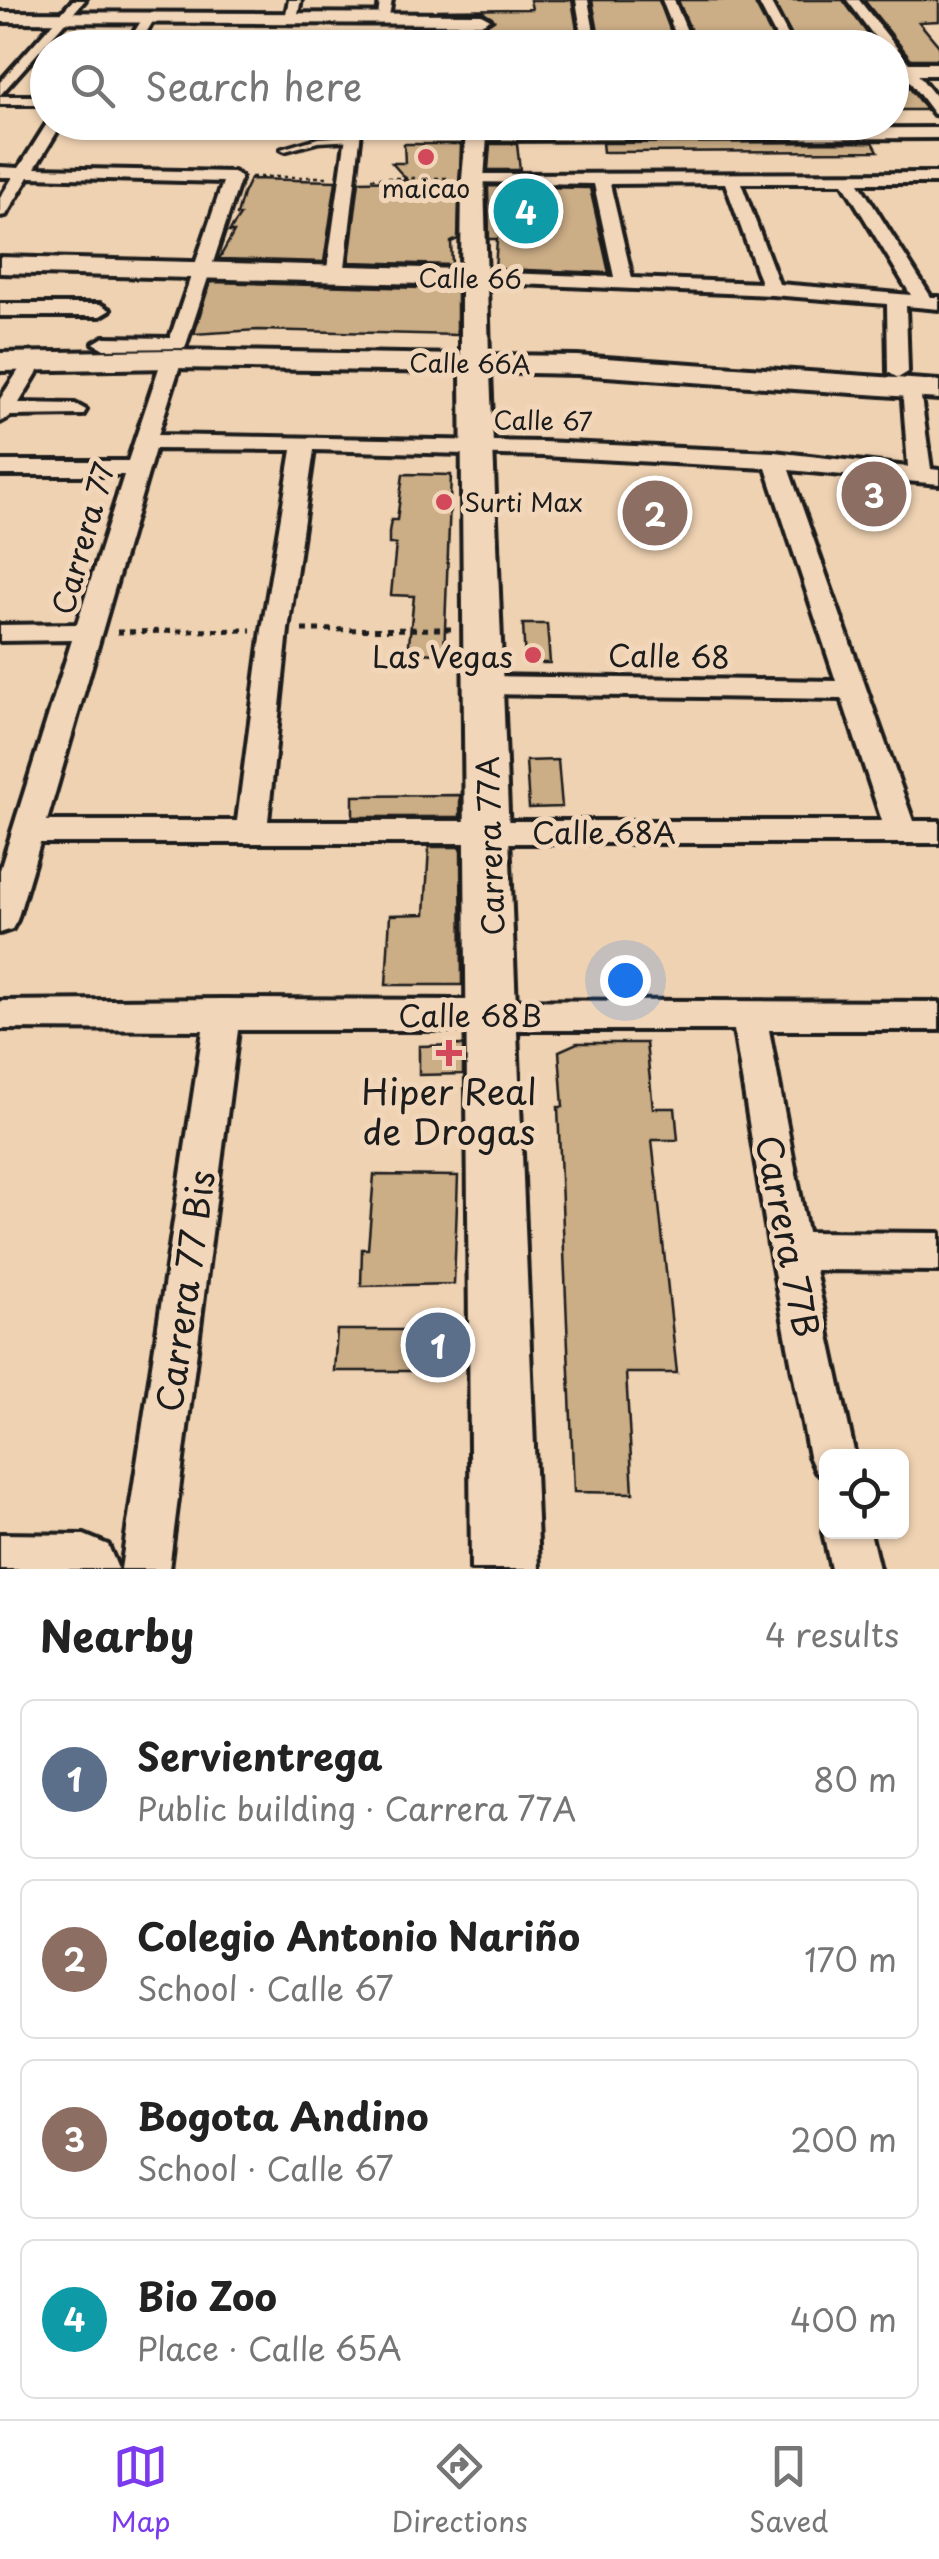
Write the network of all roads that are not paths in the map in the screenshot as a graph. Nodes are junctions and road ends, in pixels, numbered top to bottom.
1 (79, 0) edge
2 (582, 0) edge
3 (668, 0) edge
4 (763, 0) edge
5 (853, 0) edge
6 (293, 9) edge
7 (385, 9) edge
8 (480, 9) edge
9 (0, 17) edge
10 (62, 18) junction
11 (149, 18) junction
12 (234, 18) junction
13 (52, 30) edge
14 (141, 30) edge
15 (230, 30) edge
16 (588, 30) edge
17 (680, 30) edge
18 (779, 30) edge
19 (876, 30) edge
20 (30, 56) edge
21 (909, 69) edge
22 (939, 69) edge
23 (909, 80) edge
24 (0, 91) edge
25 (0, 100) edge
26 (30, 100) edge
27 (939, 111) edge
28 (909, 131) edge
29 (939, 132) edge
30 (44, 140) edge
31 (318, 140) edge
32 (353, 140) edge
33 (477, 140) edge
34 (286, 149) dead end
35 (0, 172) edge
36 (24, 172) junction
37 (731, 178) junction
38 (848, 178) junction
39 (939, 178) edge
40 (473, 179) junction
41 (600, 179) junction
42 (0, 211) edge
43 (0, 265) edge
44 (201, 273) junction
45 (335, 276) junction
46 (477, 276) junction
47 (624, 282) junction
48 (772, 289) junction
49 (896, 299) junction
50 (932, 302) edge
51 (0, 310) edge
52 (100, 310) dead end
53 (104, 343) dead end
54 (175, 351) junction
55 (476, 356) junction
56 (0, 362) edge
57 (33, 363) junction
58 (922, 381) edge
59 (75, 410) dead end
60 (1, 412) edge
61 (145, 442) junction
62 (304, 442) junction
63 (477, 446) junction
64 (774, 459) junction
65 (0, 468) edge
66 (134, 468) junction
67 (929, 476) edge
68 (0, 632) edge
69 (89, 632) junction
70 (484, 685) junction
71 (853, 690) junction
72 (251, 830) junction
73 (488, 830) junction
74 (29, 832) junction
75 (939, 832) edge
76 (902, 833) junction
77 (0, 920) edge
78 (223, 1013) junction
79 (0, 1014) edge
80 (493, 1014) junction
81 (749, 1015) junction
82 (939, 1016) edge
83 (790, 1251) junction
84 (939, 1252) edge
85 (831, 1449) edge
86 (849, 1539) edge
87 (0, 1568) edge
88 (84, 1569) edge
89 (145, 1569) edge
90 (505, 1569) edge
91 (855, 1569) edge

1 - 10 street
2 - 16 street
3 - 17 street
4 - 18 street
5 - 19 street
6 - 7 street
6 - 12 street
7 - 8 street
9 - 10 street
10 - 11 street
10 - 13 street
11 - 12 street
11 - 14 street
12 - 15 street
20 - 24 street
21 - 22 street
23 - 27 street
25 - 26 street
28 - 29 street
30 - 36 street
31 - 34 lane
32 - 45 street
33 - 40 street, Carrera 77A
35 - 36 street
36 - 42 street
36 - 44 street, Carrera 77
37 - 38 street
37 - 41 street
37 - 48 street
38 - 39 street
38 - 50 street
40 - 41 street
40 - 46 street, Carrera 77A
41 - 47 street
43 - 44 street, Calle 66
44 - 45 street, Calle 66
44 - 54 street, Carrera 77
45 - 46 street, Calle 66
46 - 47 street, Calle 66
46 - 55 street, Carrera 77A
47 - 48 street, Calle 66
48 - 49 street, Calle 66
49 - 50 street, Calle 66
49 - 58 street
51 - 52 street
53 - 54 street, Calle 66A
54 - 55 street, Calle 66A
54 - 57 street, Calle 66A
54 - 61 street, Carrera 77
55 - 58 street, Calle 66A
55 - 63 street, Carrera 77A
56 - 57 street, Calle 66A
57 - 60 street
58 - 67 street
59 - 60 street
61 - 62 street, Calle 67
61 - 66 street, Carrera 77
62 - 63 street, Calle 67
62 - 72 street
63 - 64 street, Calle 67
63 - 70 street, Carrera 77A
64 - 67 street, Calle 67
64 - 71 street
65 - 66 street
66 - 69 street, Carrera 77
68 - 69 street
69 - 74 street, Carrera 77
70 - 71 street, Calle 68
70 - 73 street, Carrera 77A
71 - 76 street
72 - 73 street, Calle 68A
72 - 74 street, Calle 68A
73 - 76 street, Calle 68A
73 - 80 street, Carrera 77A
74 - 77 street, Carrera 77
75 - 76 street, Calle 68A
78 - 79 street, Calle 68B
78 - 80 street, Calle 68B
78 - 89 street, Carrera 77 Bis
80 - 81 street, Calle 68B
80 - 90 street, Carrera 77A
81 - 82 street, Calle 68B
81 - 83 street, Carrera 77B
83 - 84 street
83 - 85 street, Carrera 77B
86 - 91 street
87 - 88 street

